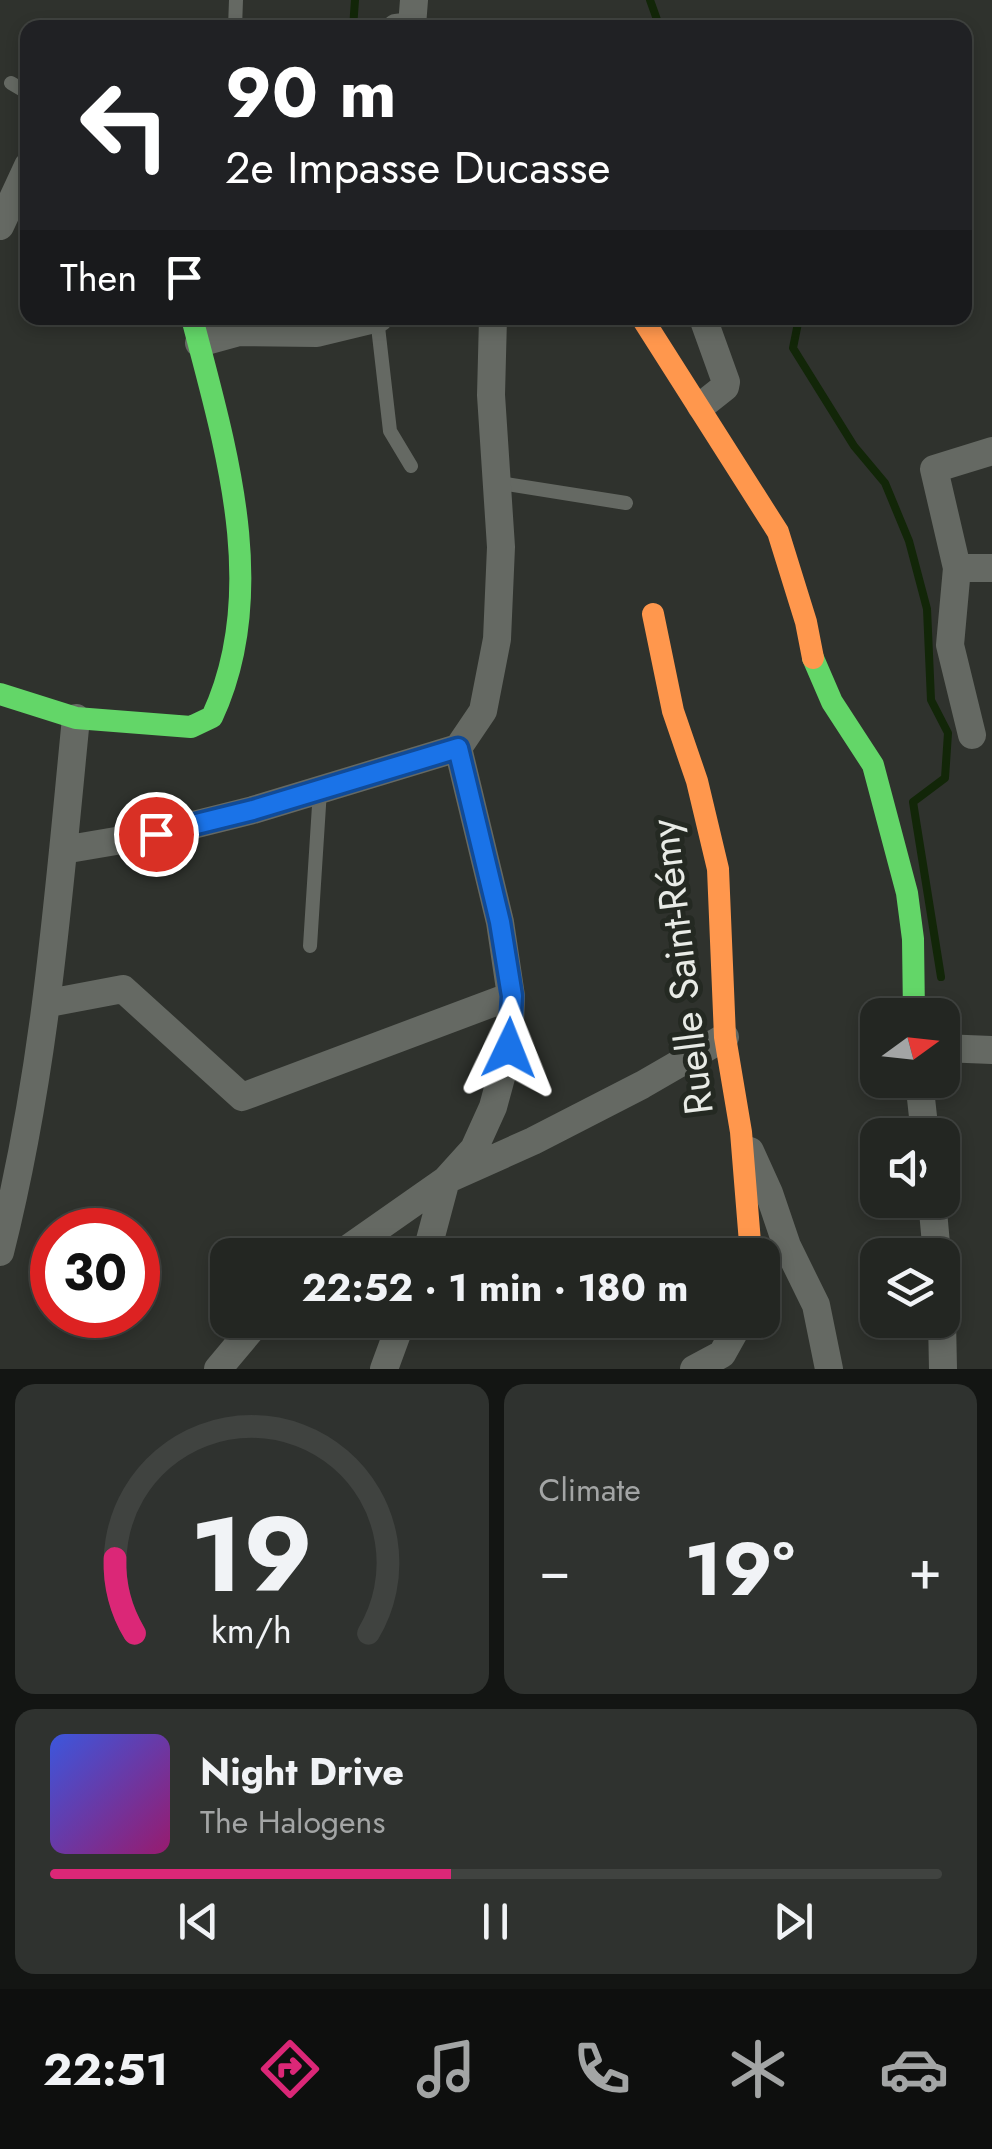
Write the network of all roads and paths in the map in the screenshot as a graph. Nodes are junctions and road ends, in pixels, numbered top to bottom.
1 (10, 83) dead end
2 (20, 89) edge
3 (20, 183) edge
4 (0, 226) edge
5 (350, 325) edge
6 (379, 325) edge
7 (493, 325) edge
8 (647, 325) edge
9 (706, 325) edge
10 (196, 330) edge
11 (701, 406) junction
12 (992, 451) edge
13 (410, 466) dead end
14 (494, 482) junction
15 (626, 503) dead end
16 (958, 568) junction
17 (992, 568) edge
18 (653, 614) dead end
19 (0, 694) edge
20 (76, 718) junction
21 (972, 735) dead end
22 (458, 748) junction
23 (320, 789) junction
24 (63, 850) junction
25 (310, 946) dead end
26 (512, 996) junction
27 (914, 998) edge
28 (49, 1002) junction
29 (724, 1037) junction
30 (960, 1049) edge
31 (992, 1050) edge
32 (741, 1132) junction
33 (446, 1180) junction
34 (362, 1238) edge
35 (431, 1238) edge
36 (749, 1238) edge
37 (0, 1252) edge
38 (244, 1338) edge
39 (395, 1338) edge
40 (731, 1338) edge
41 (942, 1338) edge
42 (218, 1369) edge
43 (384, 1369) edge
44 (694, 1369) edge
45 (830, 1369) edge
46 (943, 1369) edge

1 - 2 lane
3 - 4 street
5 - 10 street
6 - 13 lane
7 - 14 street
8 - 11 street
9 - 11 street
10 - 20 street
11 - 27 street
12 - 16 street
14 - 15 lane
14 - 22 street
16 - 17 street
16 - 21 street
18 - 29 street, Ruelle Saint-Rémy
19 - 20 street
20 - 24 street
22 - 23 street
22 - 26 street
23 - 24 street
23 - 25 lane
24 - 28 street
26 - 28 street
26 - 33 street
28 - 37 street
29 - 32 street, Ruelle Saint-Rémy
29 - 33 street
30 - 31 street
32 - 36 street, Ruelle Saint-Rémy
32 - 45 street
33 - 34 street
33 - 35 street
38 - 42 street
39 - 43 street
40 - 44 street
41 - 46 street

